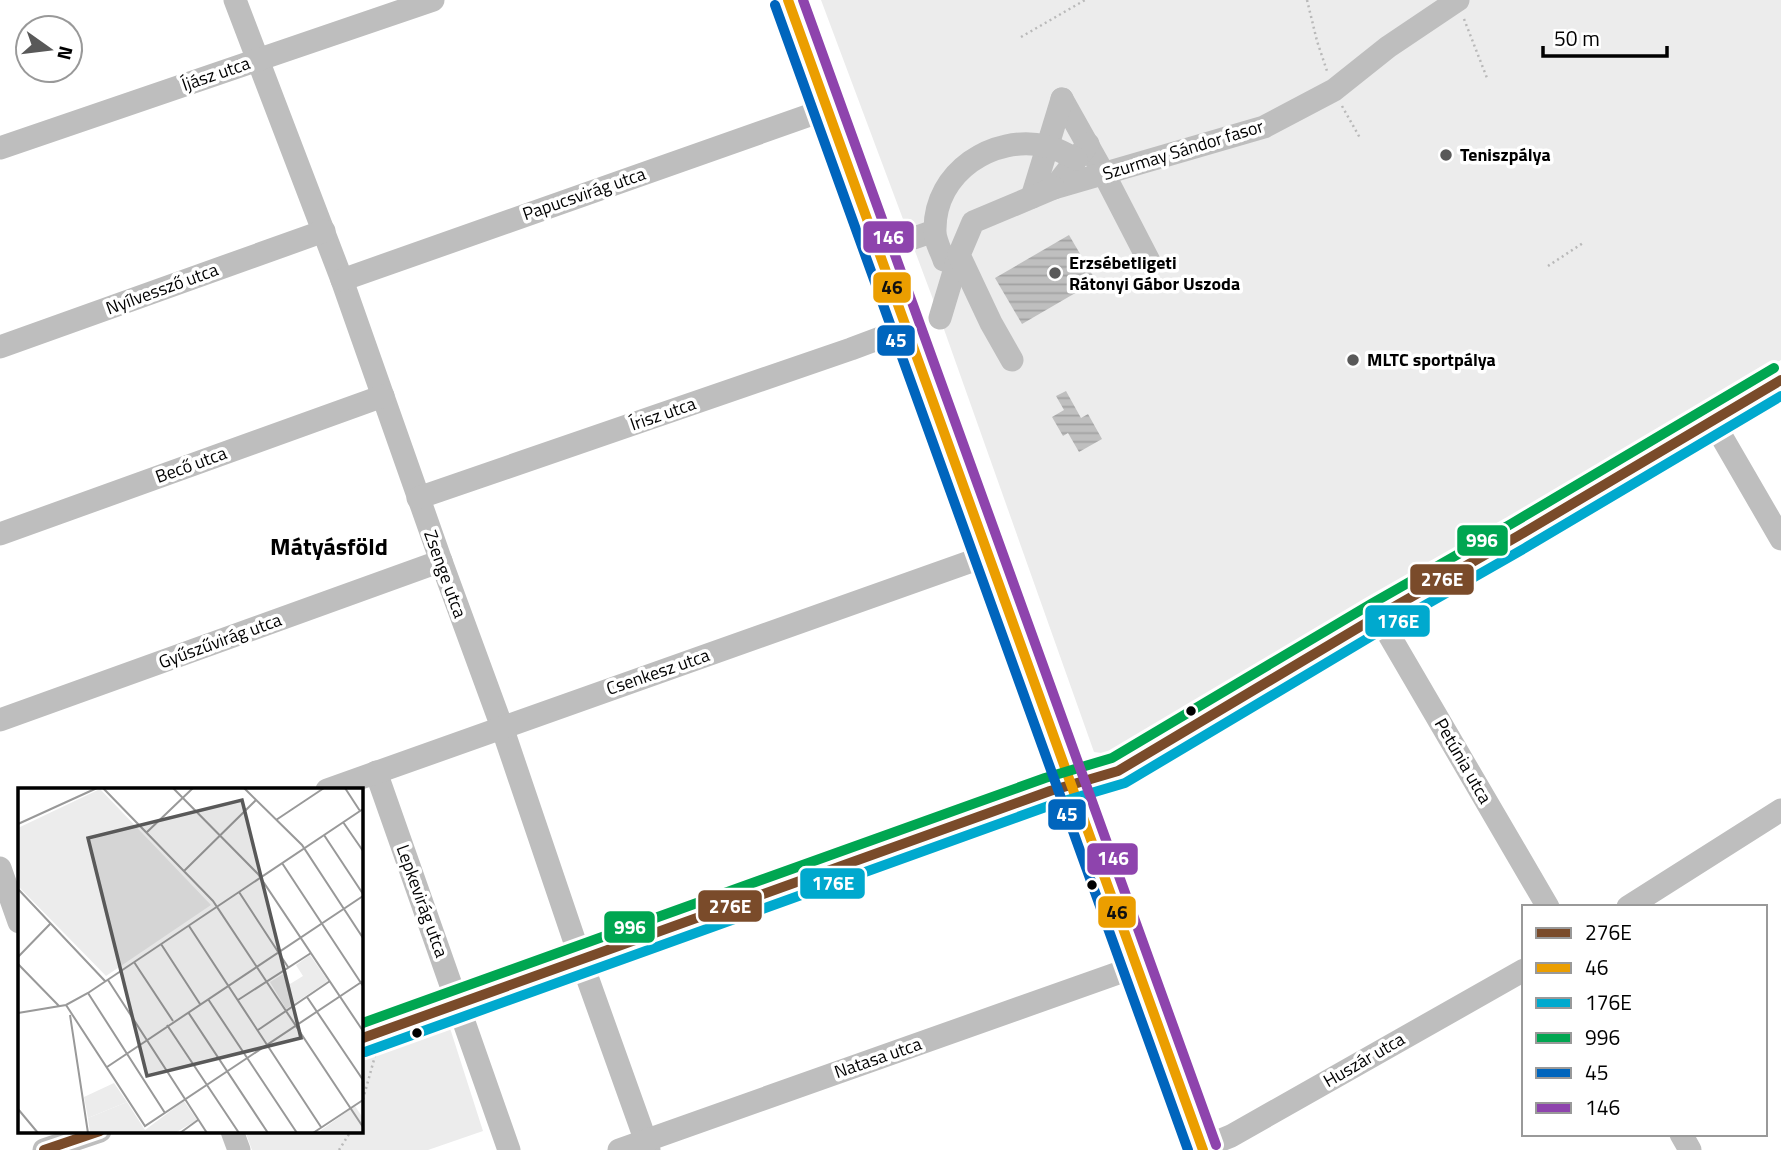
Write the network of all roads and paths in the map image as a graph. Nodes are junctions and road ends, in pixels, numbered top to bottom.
1 (235, 0) edge
2 (433, 0) edge
3 (788, 0) edge
4 (1085, 0) edge
5 (1457, 0) edge
6 (1021, 37) dead end
7 (257, 60) junction
8 (1486, 78) dead end
9 (827, 108) junction
10 (1047, 146) junction
11 (0, 148) edge
12 (1082, 152) junction
13 (1104, 174) junction
14 (1054, 188) junction
15 (1032, 197) junction
16 (324, 231) junction
17 (1583, 243) dead end
18 (942, 261) junction
19 (1150, 263) dead end
20 (1549, 266) dead end
21 (342, 280) junction
22 (940, 318) dead end
23 (906, 328) junction
24 (0, 348) edge
25 (1012, 360) dead end
26 (1781, 380) edge
27 (383, 396) junction
28 (1712, 420) junction
29 (418, 498) junction
30 (0, 534) edge
31 (1781, 539) edge
32 (989, 555) junction
33 (441, 561) junction
34 (1378, 616) junction
35 (0, 720) edge
36 (502, 727) junction
37 (376, 772) junction
38 (1072, 785) junction
39 (330, 788) edge
40 (1781, 810) edge
41 (0, 868) edge
42 (1547, 905) edge
43 (1631, 905) edge
44 (12, 906) edge
45 (581, 960) junction
46 (1138, 966) junction
47 (1522, 971) edge
48 (458, 1003) junction
49 (369, 1045) edge
50 (362, 1103) edge
51 (232, 1132) edge
52 (350, 1132) edge
53 (99, 1136) edge
54 (647, 1145) edge
55 (1201, 1149) edge
56 (44, 1150) edge
57 (239, 1150) edge
58 (339, 1150) edge
59 (509, 1150) edge
60 (619, 1150) edge

1 - 7 street, Zsenge utca
2 - 7 street, Íjász utca
3 - 9 street
4 - 6 path
5 - 8 path
5 - 13 street, Szurmay Sándor fasor
7 - 11 street, Íjász utca
7 - 16 street, Zsenge utca
9 - 21 street, Papucsvirág utca
9 - 23 street
10 - 12 street
10 - 12 street
10 - 15 street
10 - 18 street
12 - 13 street
12 - 14 street, Szurmay Sándor fasor
13 - 14 street, Szurmay Sándor fasor
13 - 19 street
14 - 15 street
15 - 18 street
16 - 21 street, Zsenge utca
16 - 24 street, Nyílvessző utca
17 - 20 path
18 - 22 street
18 - 25 street
21 - 27 street, Zsenge utca
23 - 29 street, Írisz utca
23 - 32 street
26 - 28 street
27 - 29 street, Zsenge utca
27 - 30 street, Becő utca
28 - 31 street
28 - 34 street
29 - 33 street, Zsenge utca
32 - 36 street, Csenkesz utca
32 - 38 street
33 - 35 street, Gyűszűvirág utca
33 - 36 street, Zsenge utca
34 - 38 street
34 - 42 street, Petúnia utca
36 - 37 street, Csenkesz utca
36 - 45 street, Zsenge utca
37 - 39 street, Csenkesz utca
37 - 48 street, Lepkevirág utca
38 - 45 street
38 - 46 street
40 - 43 street
41 - 44 street
45 - 48 street
45 - 54 street, Zsenge utca
46 - 54 street, Natasa utca
46 - 55 street
47 - 55 street, Huszár utca
48 - 49 street
48 - 59 street, Lepkevirág utca
49 - 50 path
51 - 57 street
52 - 58 path
53 - 56 street
54 - 60 street, Natasa utca

